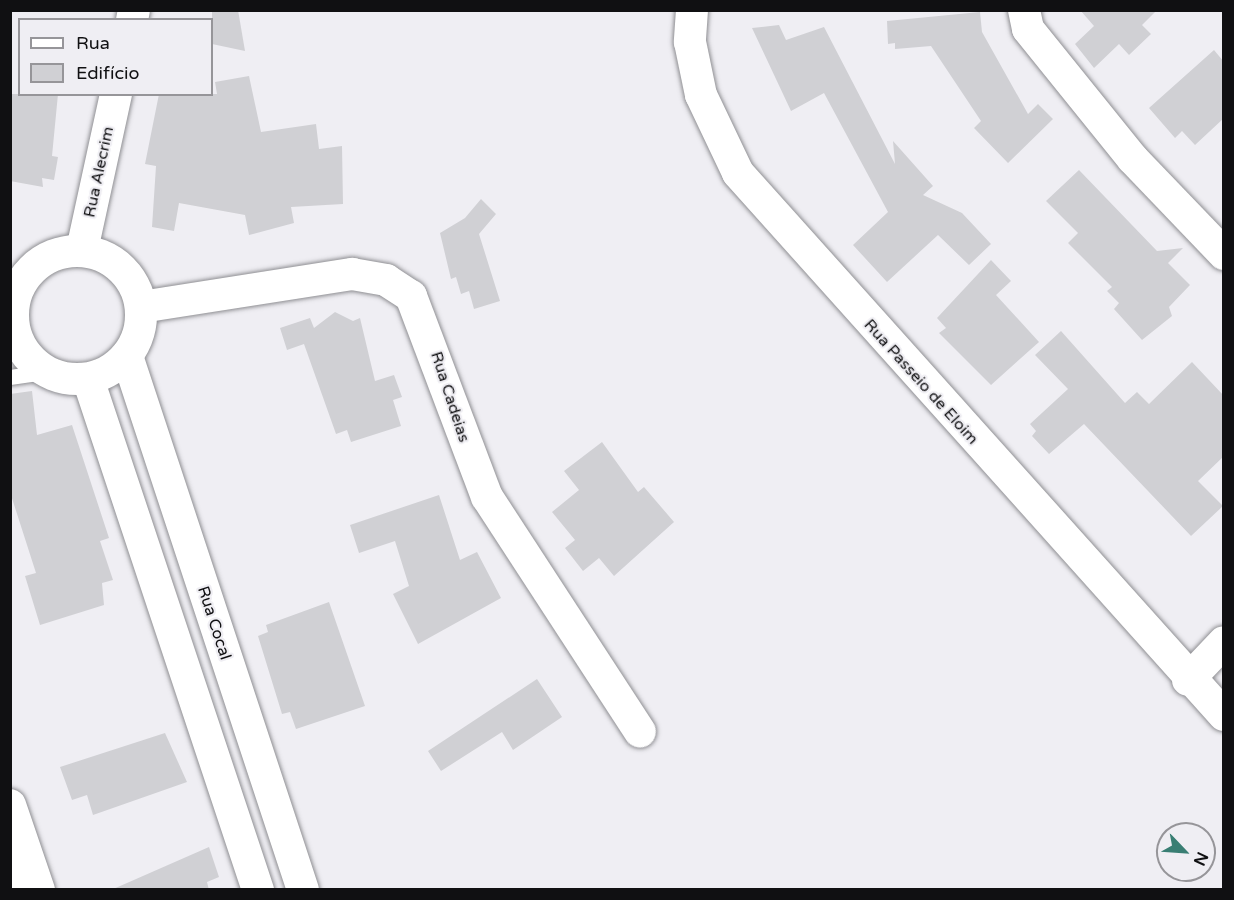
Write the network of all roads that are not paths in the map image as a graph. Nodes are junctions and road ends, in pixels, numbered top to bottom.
1 (692, 10) edge
2 (1024, 10) edge
3 (116, 96) edge
4 (82, 250) junction
5 (1224, 254) edge
6 (13, 295) edge
7 (141, 307) junction
8 (12, 329) edge
9 (127, 356) junction
10 (46, 372) junction
11 (10, 377) edge
12 (88, 378) junction
13 (1224, 642) edge
14 (1188, 680) junction
15 (1224, 715) edge
16 (640, 732) dead end
17 (10, 805) edge
18 (10, 875) edge
19 (16, 890) edge
20 (39, 890) edge
21 (258, 890) edge
22 (303, 890) edge

1 - 14 street, Rua Passeio de Eloim
2 - 5 street
3 - 4 street, Rua Alecrim
4 - 6 street
4 - 7 street
6 - 8 street
7 - 9 street
7 - 16 street, Rua Cadeias
8 - 10 street
9 - 12 street
9 - 22 street, Rua Cocal
10 - 11 lane
10 - 12 street
12 - 21 street
13 - 14 street
14 - 15 street, Rua Passeio de Eloim
17 - 20 street
18 - 19 street

